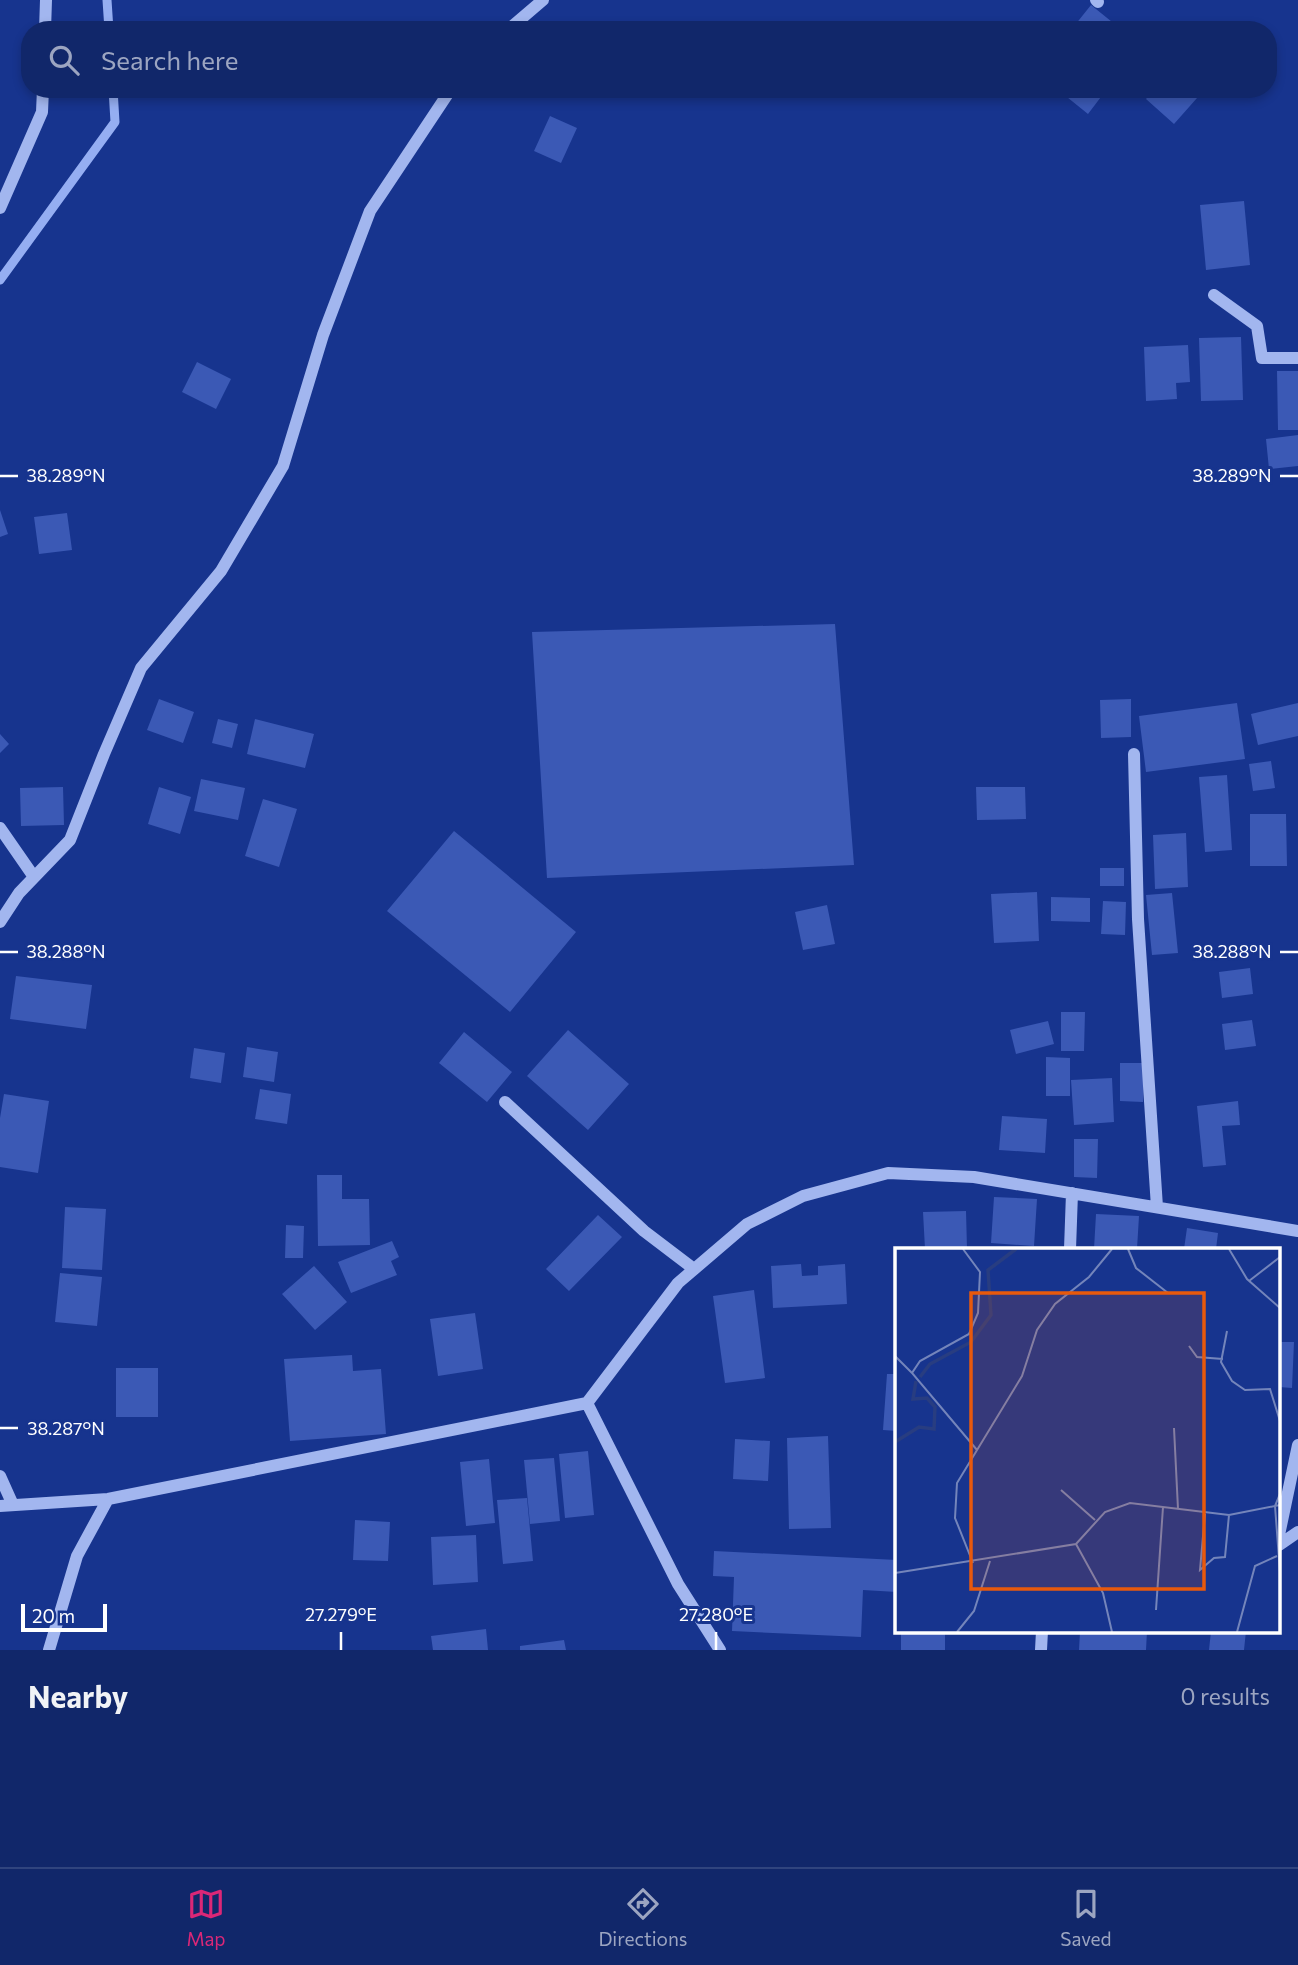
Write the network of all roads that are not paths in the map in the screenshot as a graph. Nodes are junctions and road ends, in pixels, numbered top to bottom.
1 (46, 0) edge
2 (544, 0) edge
3 (45, 21) edge
4 (519, 21) edge
5 (43, 98) edge
6 (445, 98) edge
7 (0, 208) edge
8 (1214, 295) dead end
9 (1298, 358) edge
10 (1135, 754) dead end
11 (0, 828) edge
12 (34, 877) junction
13 (0, 922) edge
14 (505, 1102) dead end
15 (1072, 1193) junction
16 (1157, 1208) junction
17 (1298, 1231) edge
18 (1070, 1248) edge
19 (694, 1269) junction
20 (587, 1403) junction
21 (1298, 1445) edge
22 (0, 1476) edge
23 (108, 1499) junction
24 (7, 1505) edge
25 (1280, 1530) edge
26 (1298, 1532) edge
27 (1280, 1544) edge
28 (1042, 1632) edge
29 (49, 1650) edge
30 (720, 1650) edge
31 (1041, 1650) edge

1 - 3 street
2 - 4 street
5 - 7 street
6 - 12 street
8 - 9 street
10 - 16 street
11 - 12 street
12 - 13 street
14 - 19 street
15 - 16 street
15 - 18 street
15 - 19 street
16 - 17 street
19 - 20 street
20 - 23 street
20 - 30 street
21 - 25 street
22 - 24 street
23 - 24 street
23 - 29 street
26 - 27 street
28 - 31 street

